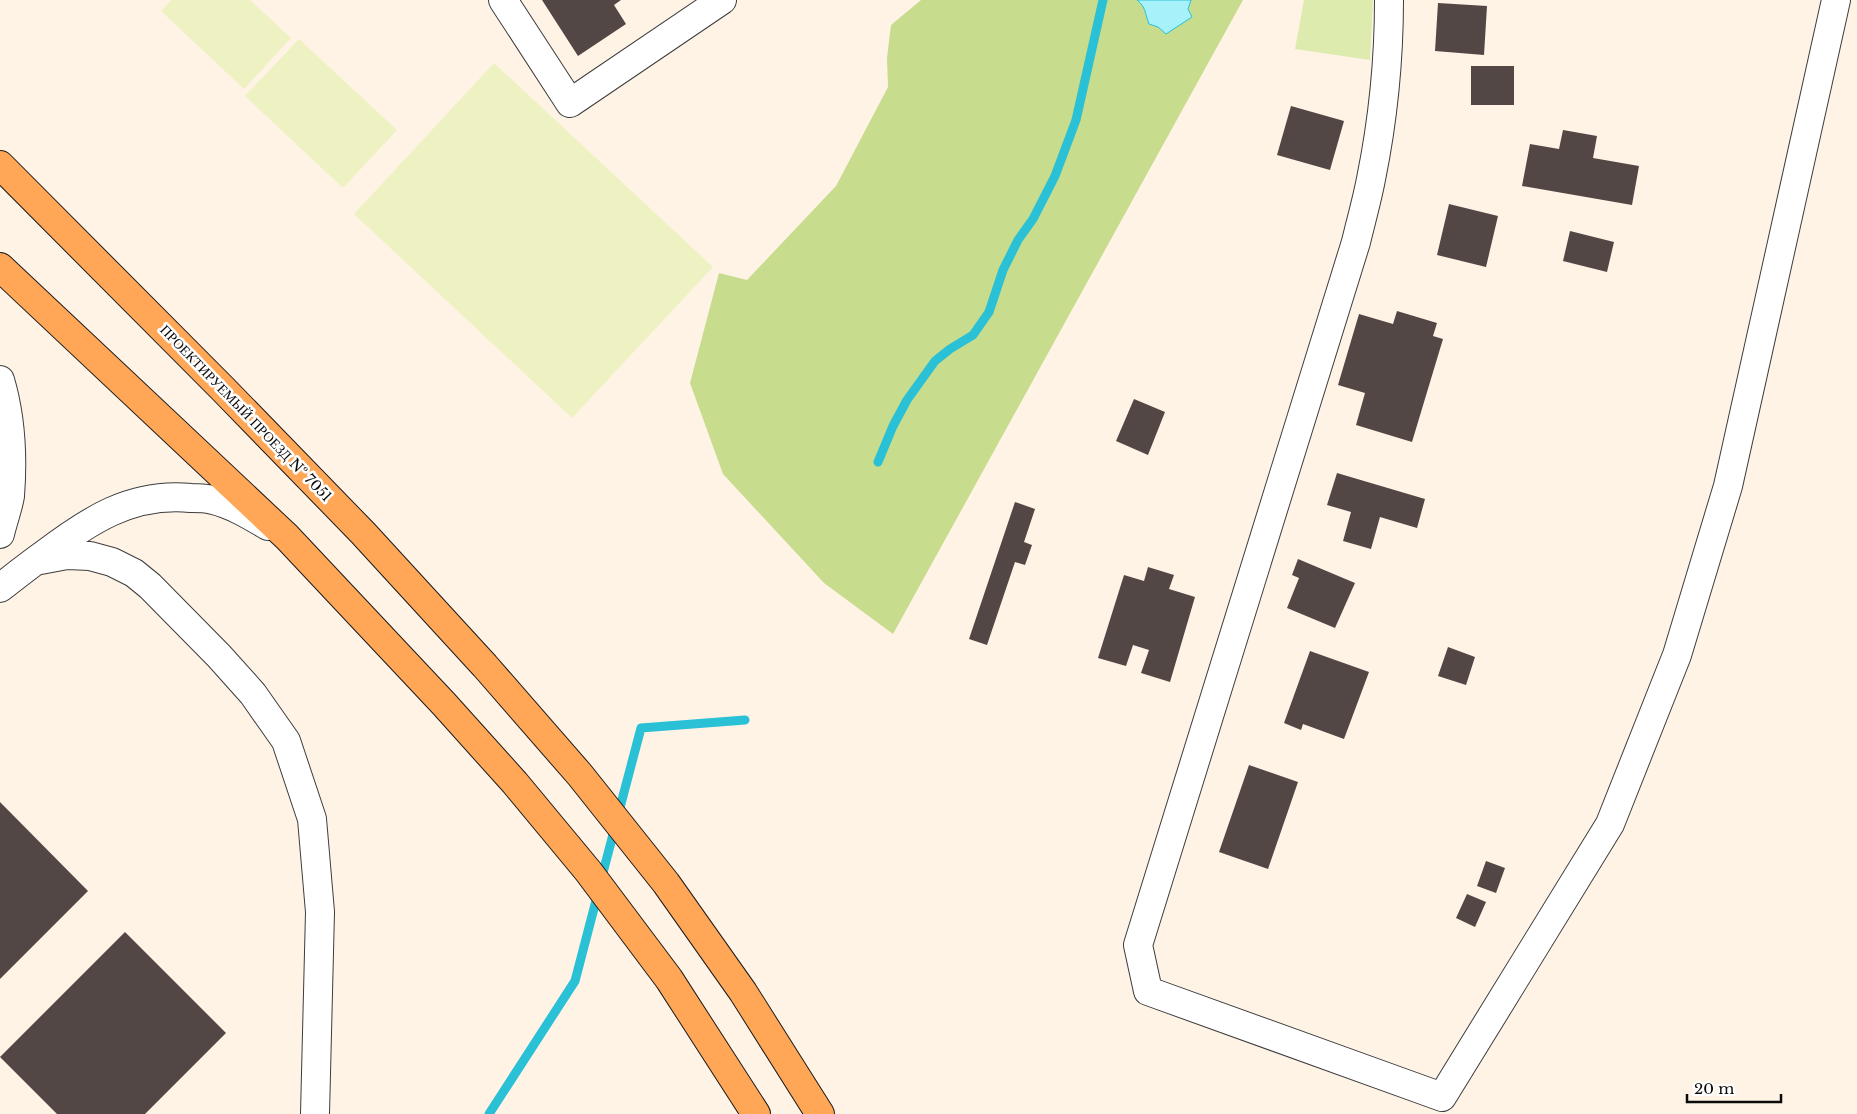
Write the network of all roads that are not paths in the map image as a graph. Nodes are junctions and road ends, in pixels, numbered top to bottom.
1 (503, 0) edge
2 (722, 0) edge
3 (1389, 0) edge
4 (1836, 0) edge
5 (0, 165) edge
6 (0, 267) edge
7 (0, 380) edge
8 (0, 534) edge
9 (287, 537) junction
10 (35, 561) junction
11 (0, 588) edge
12 (315, 1114) edge
13 (756, 1114) edge
14 (820, 1114) edge

1 - 2 street
3 - 4 street
5 - 14 main road, ПРОЕКТИРУЕМЫЙ ПРОЕЗД № 7051
6 - 9 main road
7 - 8 street
9 - 10 street
9 - 13 main road
10 - 11 street
10 - 12 street

